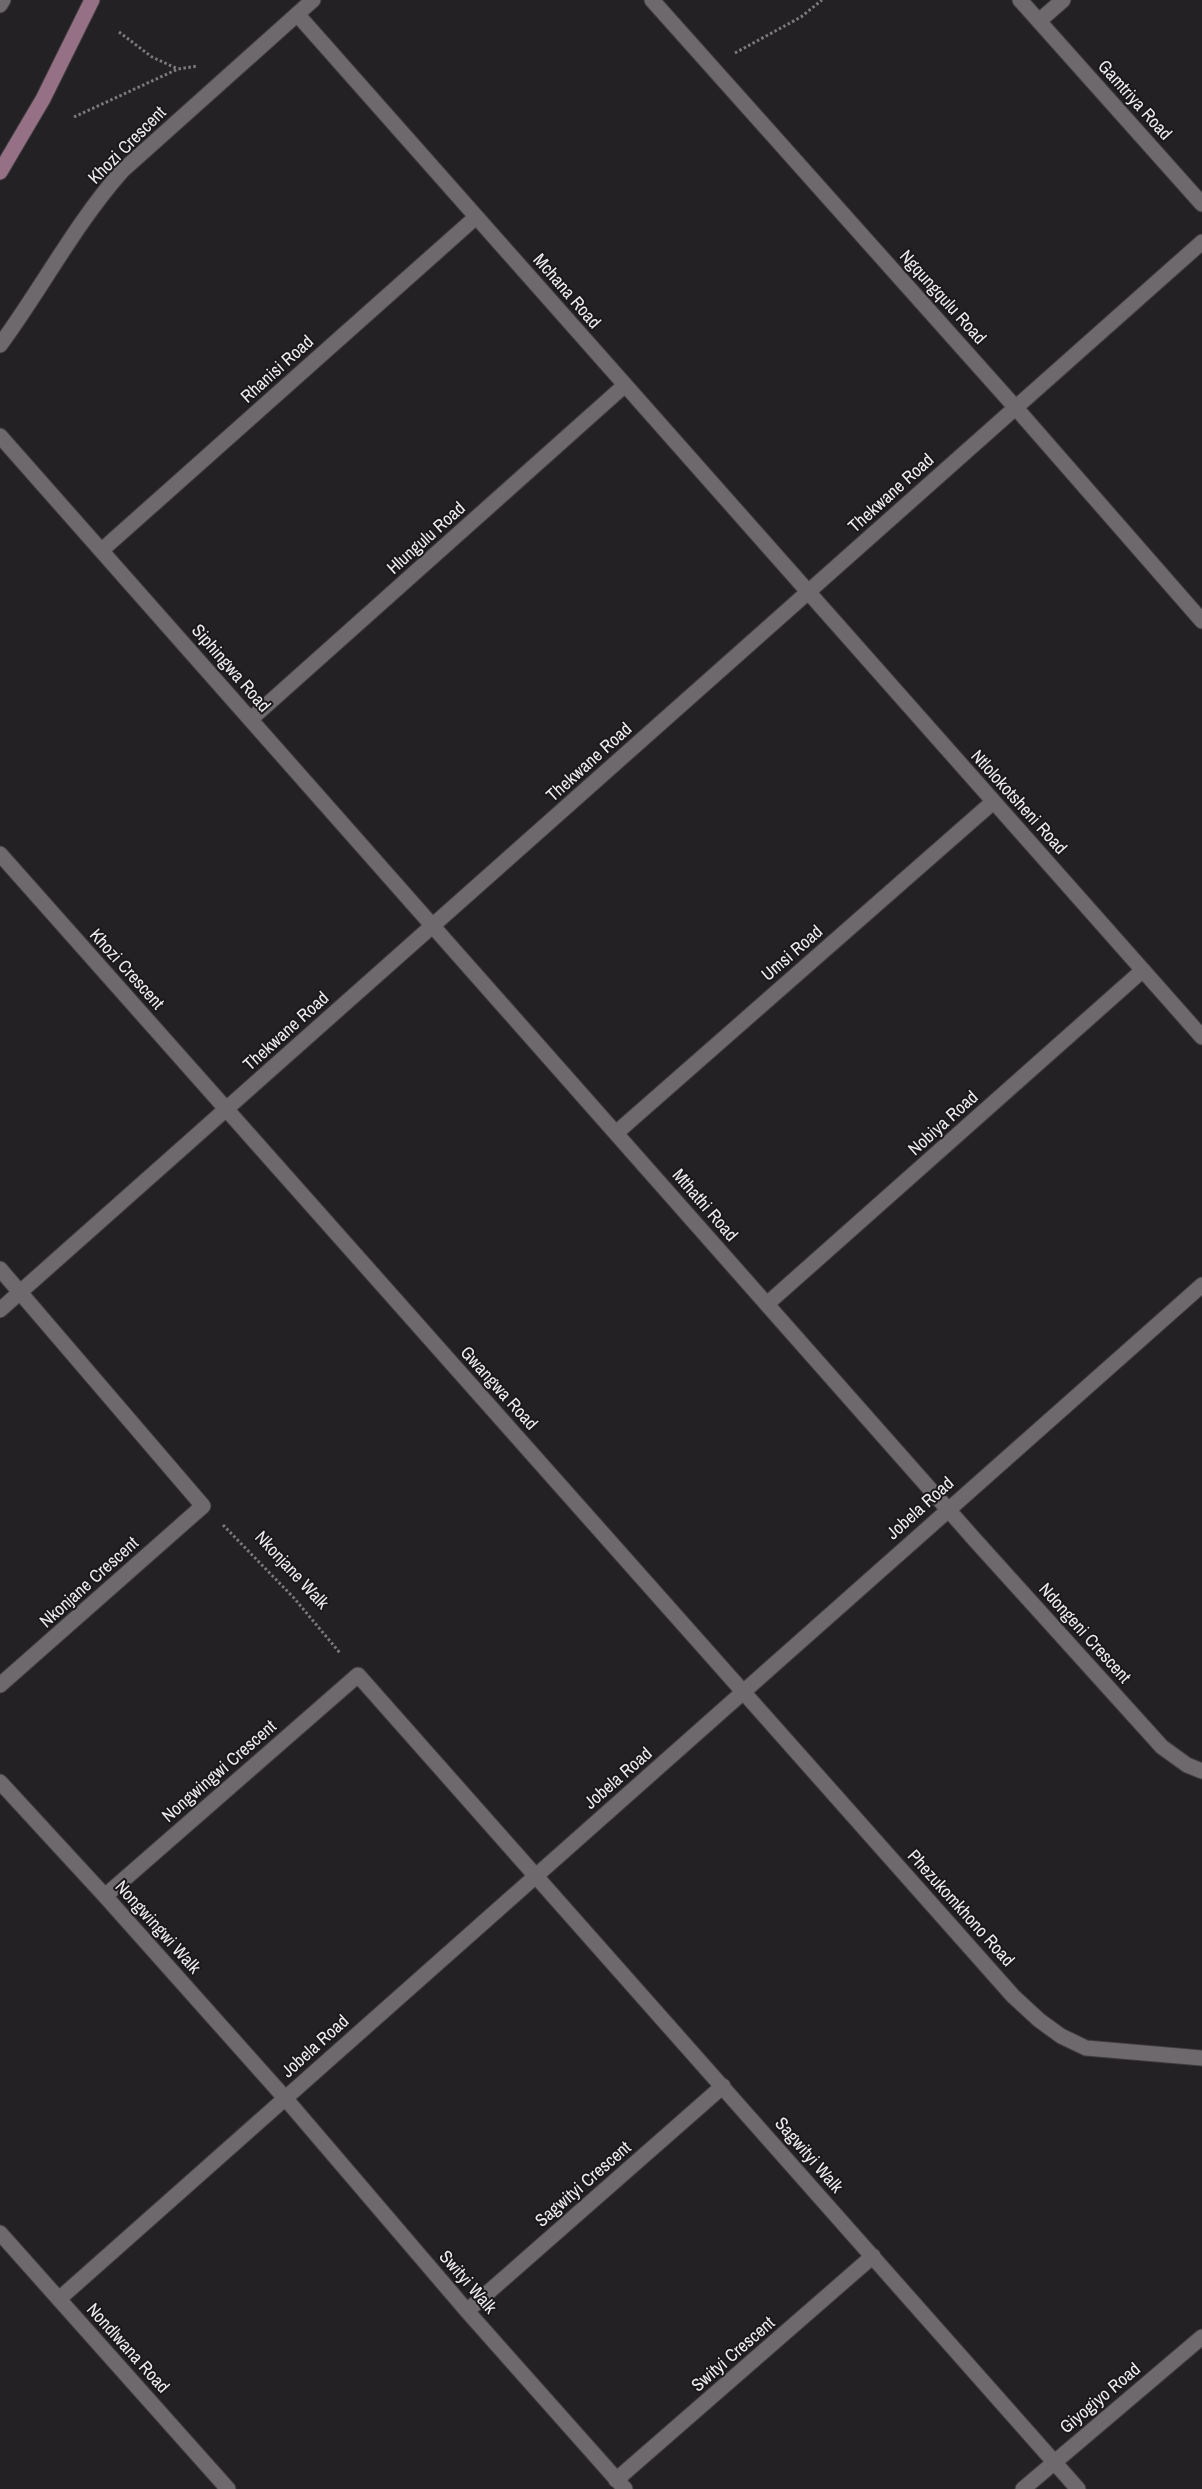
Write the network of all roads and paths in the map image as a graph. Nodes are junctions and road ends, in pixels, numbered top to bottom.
1 (3, 0) edge
2 (92, 0) edge
3 (313, 0) edge
4 (652, 0) edge
5 (822, 0) edge
6 (1020, 0) edge
7 (1063, 0) edge
8 (0, 5) edge
9 (297, 14) junction
10 (1039, 21) junction
11 (119, 32) dead end
12 (715, 68) junction
13 (178, 69) junction
14 (235, 70) junction
15 (74, 117) dead end
16 (0, 172) edge
17 (1202, 204) edge
18 (476, 217) junction
19 (1202, 242) edge
20 (0, 345) edge
21 (625, 385) junction
22 (1016, 408) junction
23 (0, 436) edge
24 (102, 550) junction
25 (808, 593) junction
26 (1202, 621) edge
27 (252, 719) junction
28 (993, 802) junction
29 (0, 854) edge
30 (433, 925) junction
31 (1143, 970) junction
32 (1202, 1037) edge
33 (226, 1109) junction
34 (616, 1133) junction
35 (0, 1269) edge
36 (1202, 1285) edge
37 (21, 1292) junction
38 (767, 1304) junction
39 (0, 1310) edge
40 (203, 1506) junction
41 (948, 1509) junction
42 (358, 1675) junction
43 (0, 1685) edge
44 (742, 1691) junction
45 (1202, 1772) edge
46 (0, 1782) edge
47 (535, 1875) junction
48 (105, 1896) junction
49 (1202, 2058) edge
50 (723, 2086) junction
51 (285, 2098) junction
52 (0, 2233) edge
53 (873, 2256) junction
54 (59, 2299) junction
55 (467, 2311) junction
56 (1202, 2336) edge
57 (1054, 2461) junction
58 (621, 2484) edge
59 (228, 2489) edge
60 (1023, 2489) edge
61 (1078, 2489) edge

1 - 8 street
2 - 16 street
3 - 9 street, Khozi Crescent
4 - 12 street, Ngqungqulu Road
5 - 12 path
6 - 10 street, Gamtriya Road
7 - 10 street
9 - 14 street, Khozi Crescent
9 - 18 street, Mchana Road
10 - 17 street, Gamtriya Road
11 - 13 path
12 - 22 street, Ngqungqulu Road
13 - 14 path
13 - 15 path
14 - 20 street, Khozi Crescent
18 - 21 street, Mchana Road
18 - 24 street, Rhanisi Road
19 - 22 street, Thekwane Road
21 - 25 street, Mchana Road
21 - 27 street, Hlungulu Road
22 - 25 street, Thekwane Road
22 - 26 street, Ngqungqulu Road
23 - 24 street, Siphingwa Road
24 - 27 street, Siphingwa Road
25 - 28 street, Ntlolokotsheni Road
25 - 30 street, Thekwane Road
27 - 30 street, Siphingwa Road
28 - 31 street, Ntlolokotsheni Road
28 - 34 street, Umsi Road
29 - 33 street, Khozi Crescent
30 - 33 street, Thekwane Road
30 - 34 street, Mthathi Road
31 - 32 street, Ntlolokotsheni Road
31 - 38 street, Nobiya Road
33 - 37 street, Thekwane Road
33 - 44 street, Gwangwa Road
34 - 38 street, Mthathi Road
35 - 37 street
36 - 41 street, Jobela Road
37 - 39 street, Thekwane Road
37 - 40 street
38 - 41 street, Mthathi Road
40 - 42 path, Nkonjane Walk
40 - 43 street, Nkonjane Crescent
41 - 44 street, Jobela Road
41 - 45 street, Ndongeni Crescent
42 - 47 street
42 - 48 street, Nongwingwi Crescent
44 - 47 street, Jobela Road
44 - 49 street, Phezukomkhono Road
46 - 48 street, Nongwingwi Walk
47 - 50 street, Sagwityi Walk
47 - 51 street, Jobela Road
48 - 51 street, Nongwingwi Walk
50 - 53 street, Sagwityi Walk
50 - 55 street, Sagwityi Crescent
51 - 54 street, Jobela Road
51 - 55 street, Swityi Walk
52 - 54 street, Nondlwana Road
53 - 57 street, Sagwityi Walk
53 - 58 street, Swityi Crescent
54 - 59 street, Nondlwana Road
55 - 58 street, Swityi Walk
56 - 57 street, Giyogiyo Road
57 - 60 street, Giyogiyo Road
57 - 61 street, Sagwityi Walk

